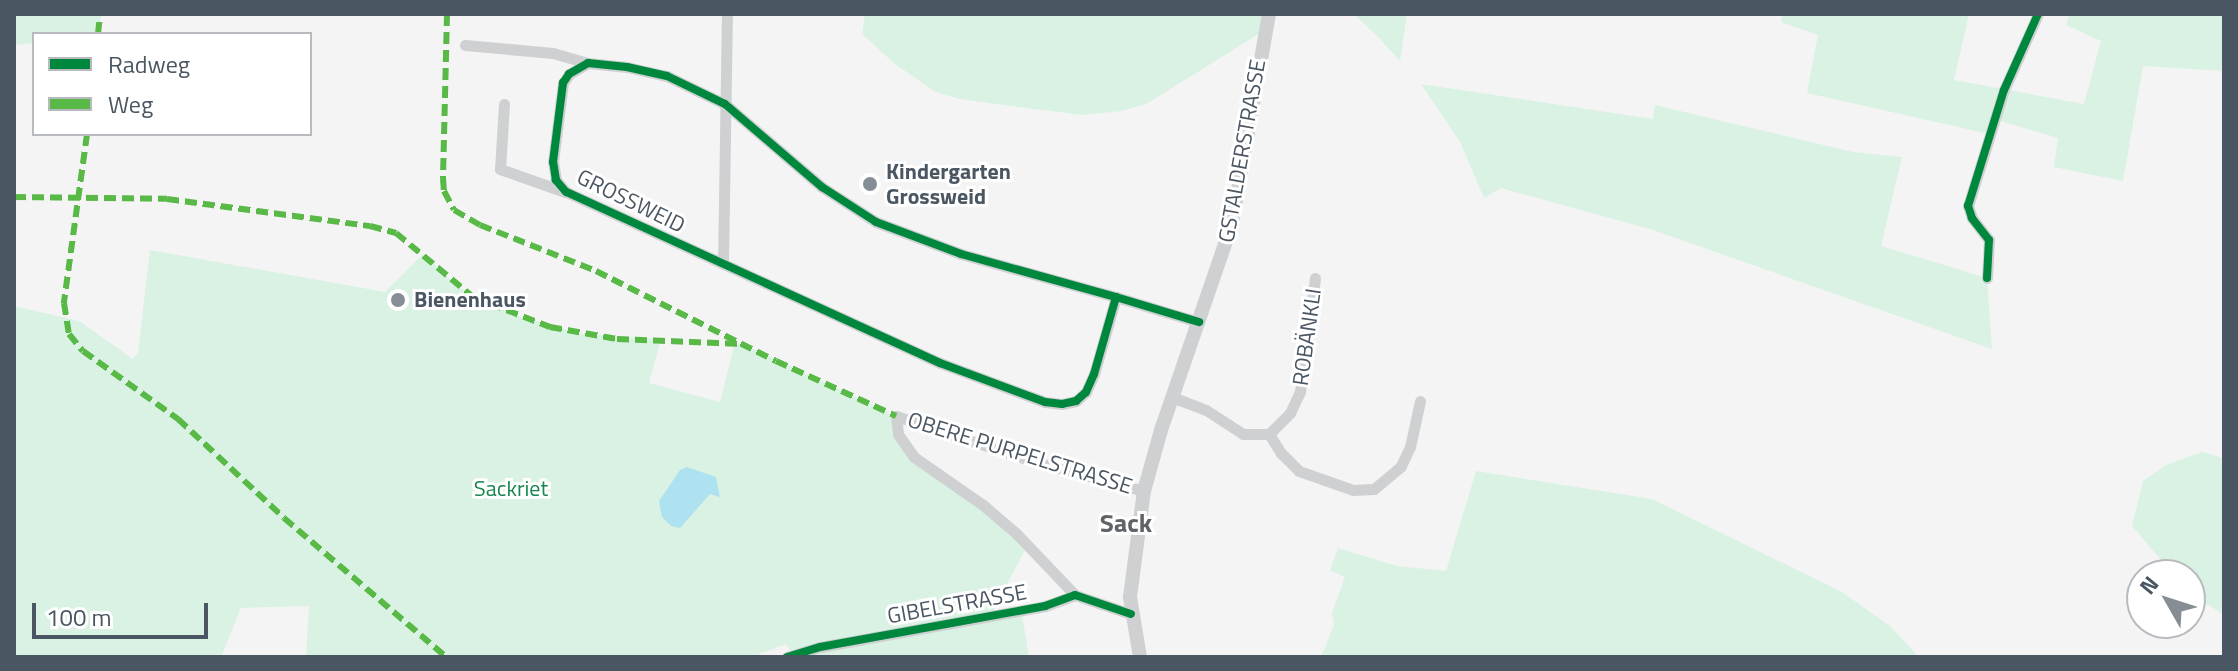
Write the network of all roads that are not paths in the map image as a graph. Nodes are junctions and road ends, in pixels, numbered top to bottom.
1 (1269, 14) edge
2 (2038, 14) edge
3 (727, 15) edge
4 (465, 45) dead end
5 (588, 63) junction
6 (504, 104) dead end
7 (725, 104) junction
8 (566, 192) junction
9 (723, 264) junction
10 (1315, 278) dead end
11 (1987, 278) dead end
12 (1116, 297) junction
13 (1199, 322) junction
14 (1172, 397) junction
15 (1420, 401) dead end
16 (1269, 434) junction
17 (1144, 491) junction
18 (1075, 595) junction
19 (1131, 614) junction
20 (787, 657) edge
21 (1140, 657) edge

1 - 13 street, GSTALDERSTRASSE
2 - 11 street
3 - 7 street
4 - 5 street
5 - 7 street
5 - 8 street, GROSSWEID
6 - 8 street, GROSSWEID
7 - 9 street
7 - 12 street
8 - 9 street, GROSSWEID
9 - 12 street, GROSSWEID
10 - 16 street, ROBÄNKLI
12 - 13 street
13 - 14 street, GSTALDERSTRASSE
14 - 16 street
14 - 17 street, GSTALDERSTRASSE
15 - 16 street
17 - 18 street, OBERE PURPELSTRASSE
17 - 19 street, GSTALDERSTRASSE
18 - 19 street
18 - 20 street, GIBELSTRASSE
19 - 21 street, GSTALDERSTRASSE

